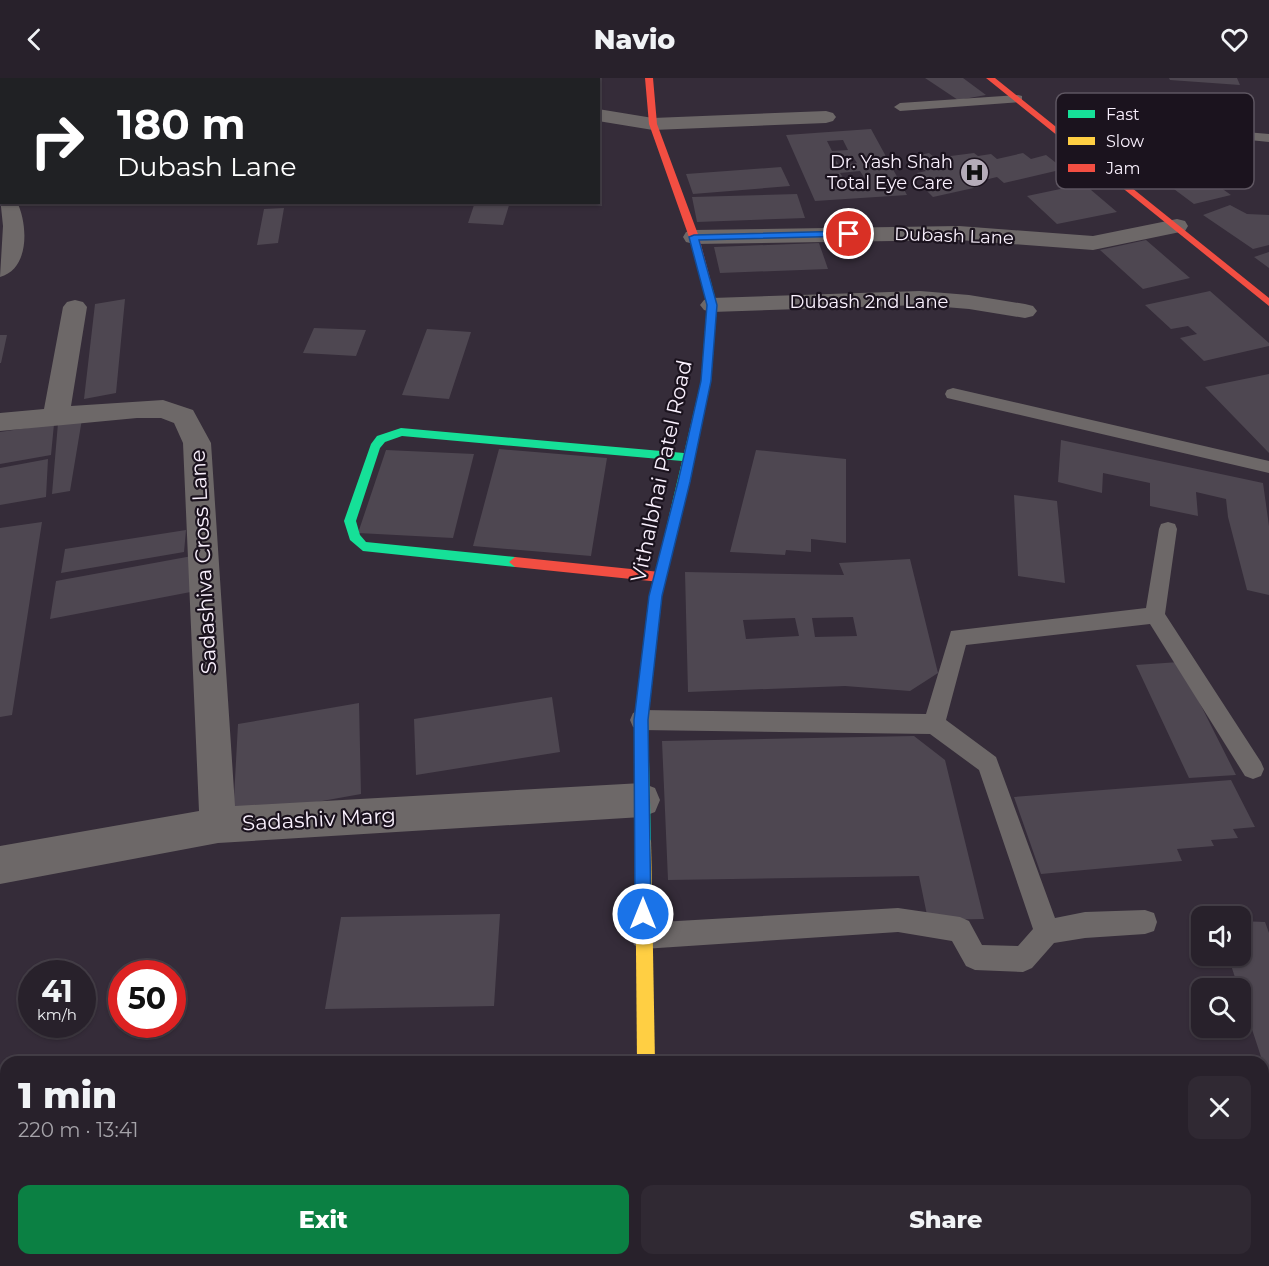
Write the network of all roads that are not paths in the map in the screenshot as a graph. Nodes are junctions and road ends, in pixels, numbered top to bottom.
1 (649, 78) edge
2 (990, 78) edge
3 (1018, 99) junction
4 (900, 107) dead end
5 (600, 115) edge
6 (826, 117) dead end
7 (652, 124) junction
8 (1056, 129) edge
9 (1254, 137) edge
10 (1269, 138) edge
11 (1131, 189) edge
12 (7, 204) edge
13 (1177, 226) junction
14 (694, 237) junction
15 (0, 270) edge
16 (1269, 303) edge
17 (712, 305) junction
18 (75, 307) dead end
19 (1025, 311) dead end
20 (953, 394) dead end
21 (56, 416) junction
22 (0, 422) edge
23 (689, 458) junction
24 (1269, 467) edge
25 (1168, 529) dead end
26 (660, 577) junction
27 (1155, 615) junction
28 (641, 720) junction
29 (934, 724) junction
30 (1253, 769) dead end
31 (642, 800) junction
32 (218, 825) junction
33 (0, 865) edge
34 (1144, 922) dead end
35 (1047, 932) junction
36 (643, 936) junction
37 (646, 1056) edge

1 - 7 main road, Vithalbhai Patel Road
2 - 3 main road
3 - 4 lane
3 - 8 main road
5 - 7 street
6 - 7 street
7 - 14 main road, Vithalbhai Patel Road
9 - 10 lane
11 - 13 main road
12 - 15 street
13 - 14 street, Dubash Lane
13 - 16 main road
14 - 17 main road, Vithalbhai Patel Road
17 - 19 street, Dubash 2nd Lane
17 - 23 main road, Vithalbhai Patel Road
18 - 21 street
20 - 24 lane
21 - 22 street, Sadashiva Cross Lane
21 - 32 street, Sadashiva Cross Lane
23 - 26 main road, Vithalbhai Patel Road
23 - 26 main road
25 - 27 lane
26 - 28 main road, Vithalbhai Patel Road
27 - 29 lane
27 - 30 lane
28 - 29 lane
28 - 31 main road, Vithalbhai Patel Road
29 - 35 lane
31 - 32 street, Sadashiv Marg
31 - 36 main road, Vithalbhai Patel Road
32 - 33 street, Sadashiv Marg
34 - 35 lane
35 - 36 lane
36 - 37 main road, Vithalbhai Patel Road

